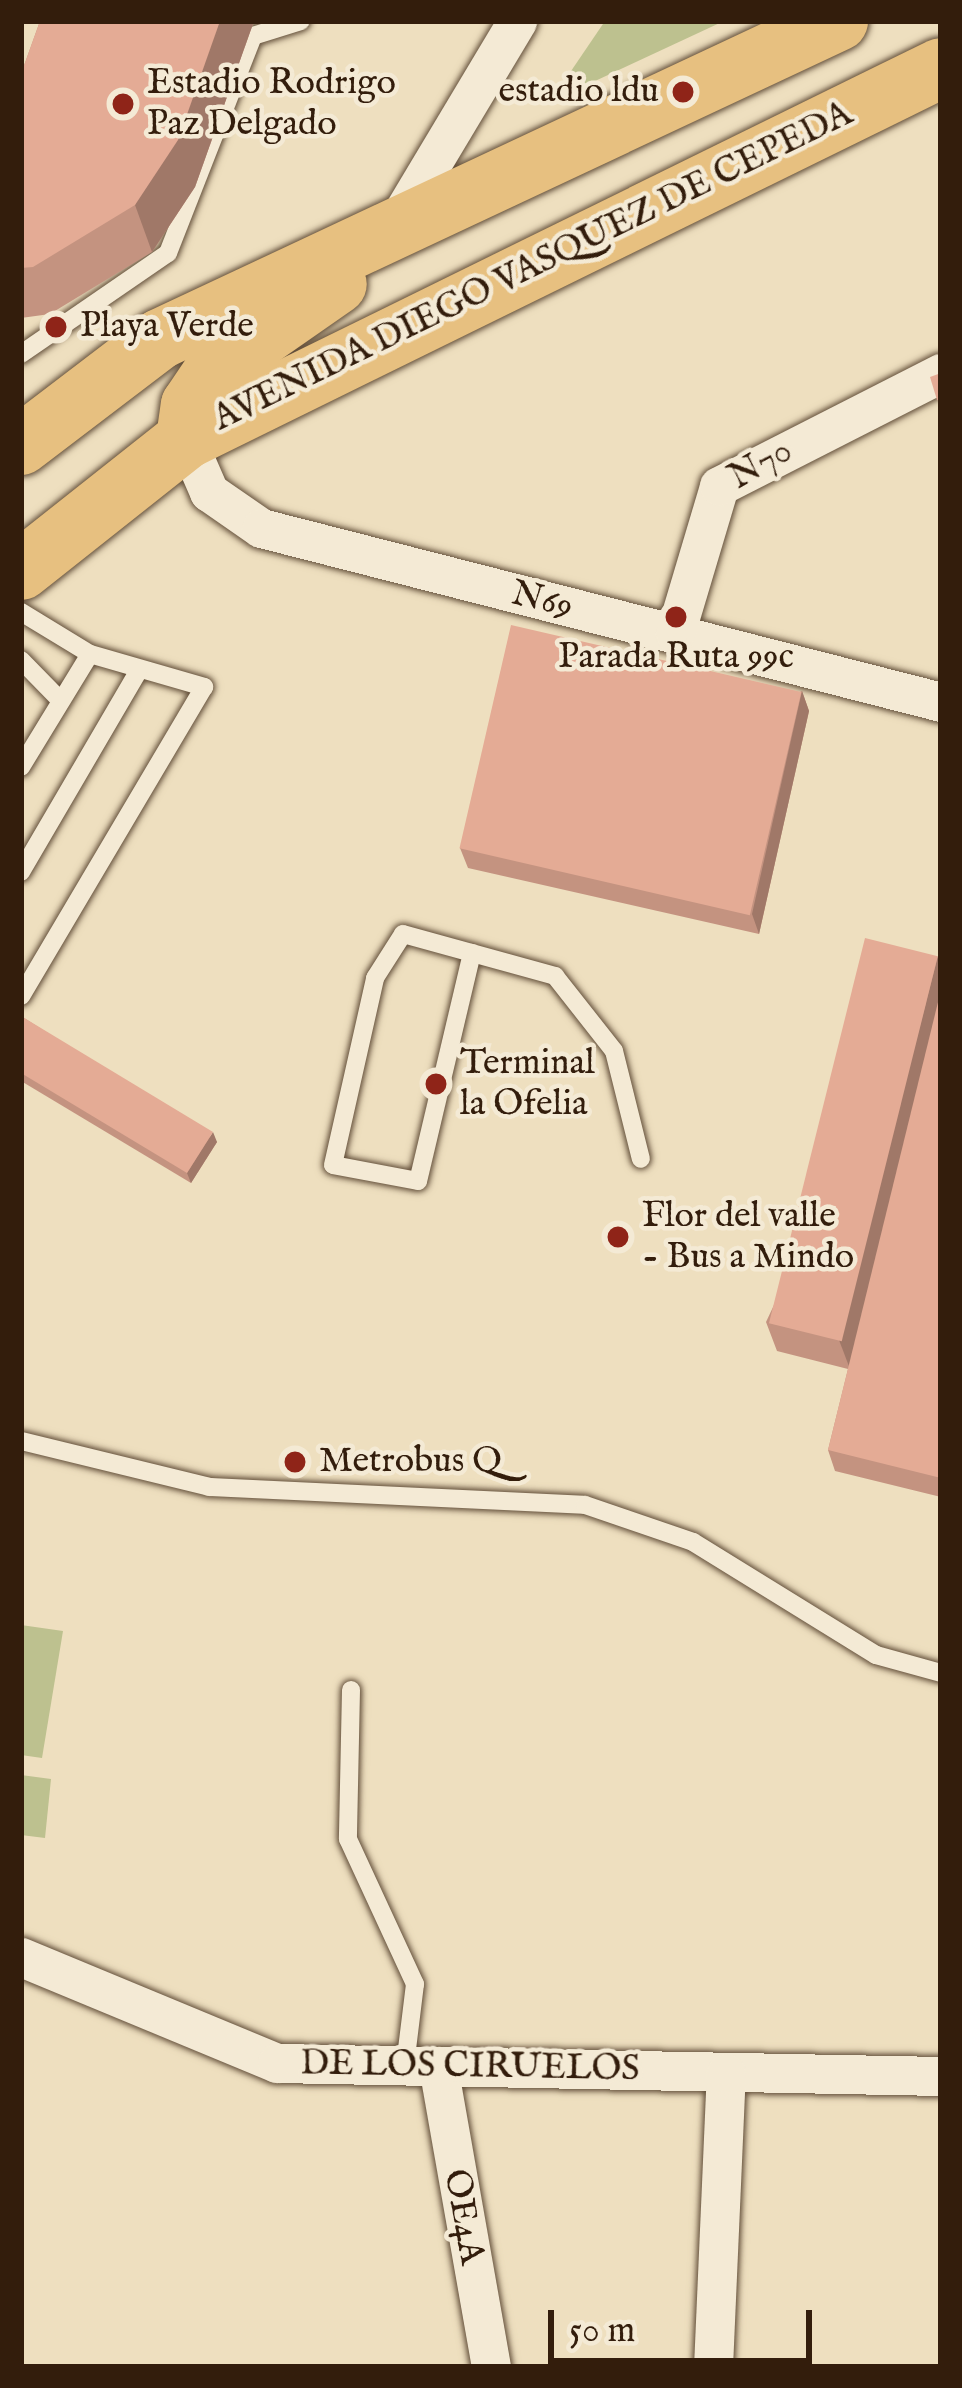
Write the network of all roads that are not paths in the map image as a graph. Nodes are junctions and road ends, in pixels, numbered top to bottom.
1 (301, 21) edge
2 (517, 21) edge
3 (835, 22) edge
4 (941, 68) edge
5 (869, 102) junction
6 (392, 230) junction
7 (21, 353) edge
8 (941, 374) edge
9 (186, 439) junction
10 (21, 445) edge
11 (21, 570) edge
12 (21, 612) edge
13 (675, 634) junction
14 (90, 654) junction
15 (21, 660) edge
16 (138, 672) junction
17 (61, 700) junction
18 (941, 702) edge
19 (21, 767) edge
20 (21, 872) edge
21 (472, 953) junction
22 (21, 996) edge
23 (640, 1159) dead end
24 (21, 1441) edge
25 (941, 1673) edge
26 (351, 1690) dead end
27 (21, 1957) edge
28 (421, 2066) junction
29 (726, 2072) junction
30 (941, 2076) edge
31 (490, 2367) edge
32 (713, 2367) edge

1 - 7 lane
2 - 6 street
3 - 5 main road
3 - 6 main road
4 - 5 main road, AVENIDA DIEGO VASQUEZ DE CEPEDA
5 - 9 main road, AVENIDA DIEGO VASQUEZ DE CEPEDA
6 - 9 main road
6 - 10 main road
8 - 13 street, N70
9 - 11 main road, AVENIDA DIEGO VASQUEZ DE CEPEDA
9 - 13 street, N69
12 - 14 lane
13 - 18 street, N69
14 - 16 lane
14 - 17 lane
15 - 17 lane
16 - 20 lane
16 - 22 lane
17 - 19 lane
21 - 21 lane
21 - 23 lane
24 - 25 lane
26 - 28 lane
27 - 28 street, DE LOS CIRUELOS
28 - 29 street, DE LOS CIRUELOS
28 - 31 street, OE4A
29 - 30 street, DE LOS CIRUELOS
29 - 32 street

